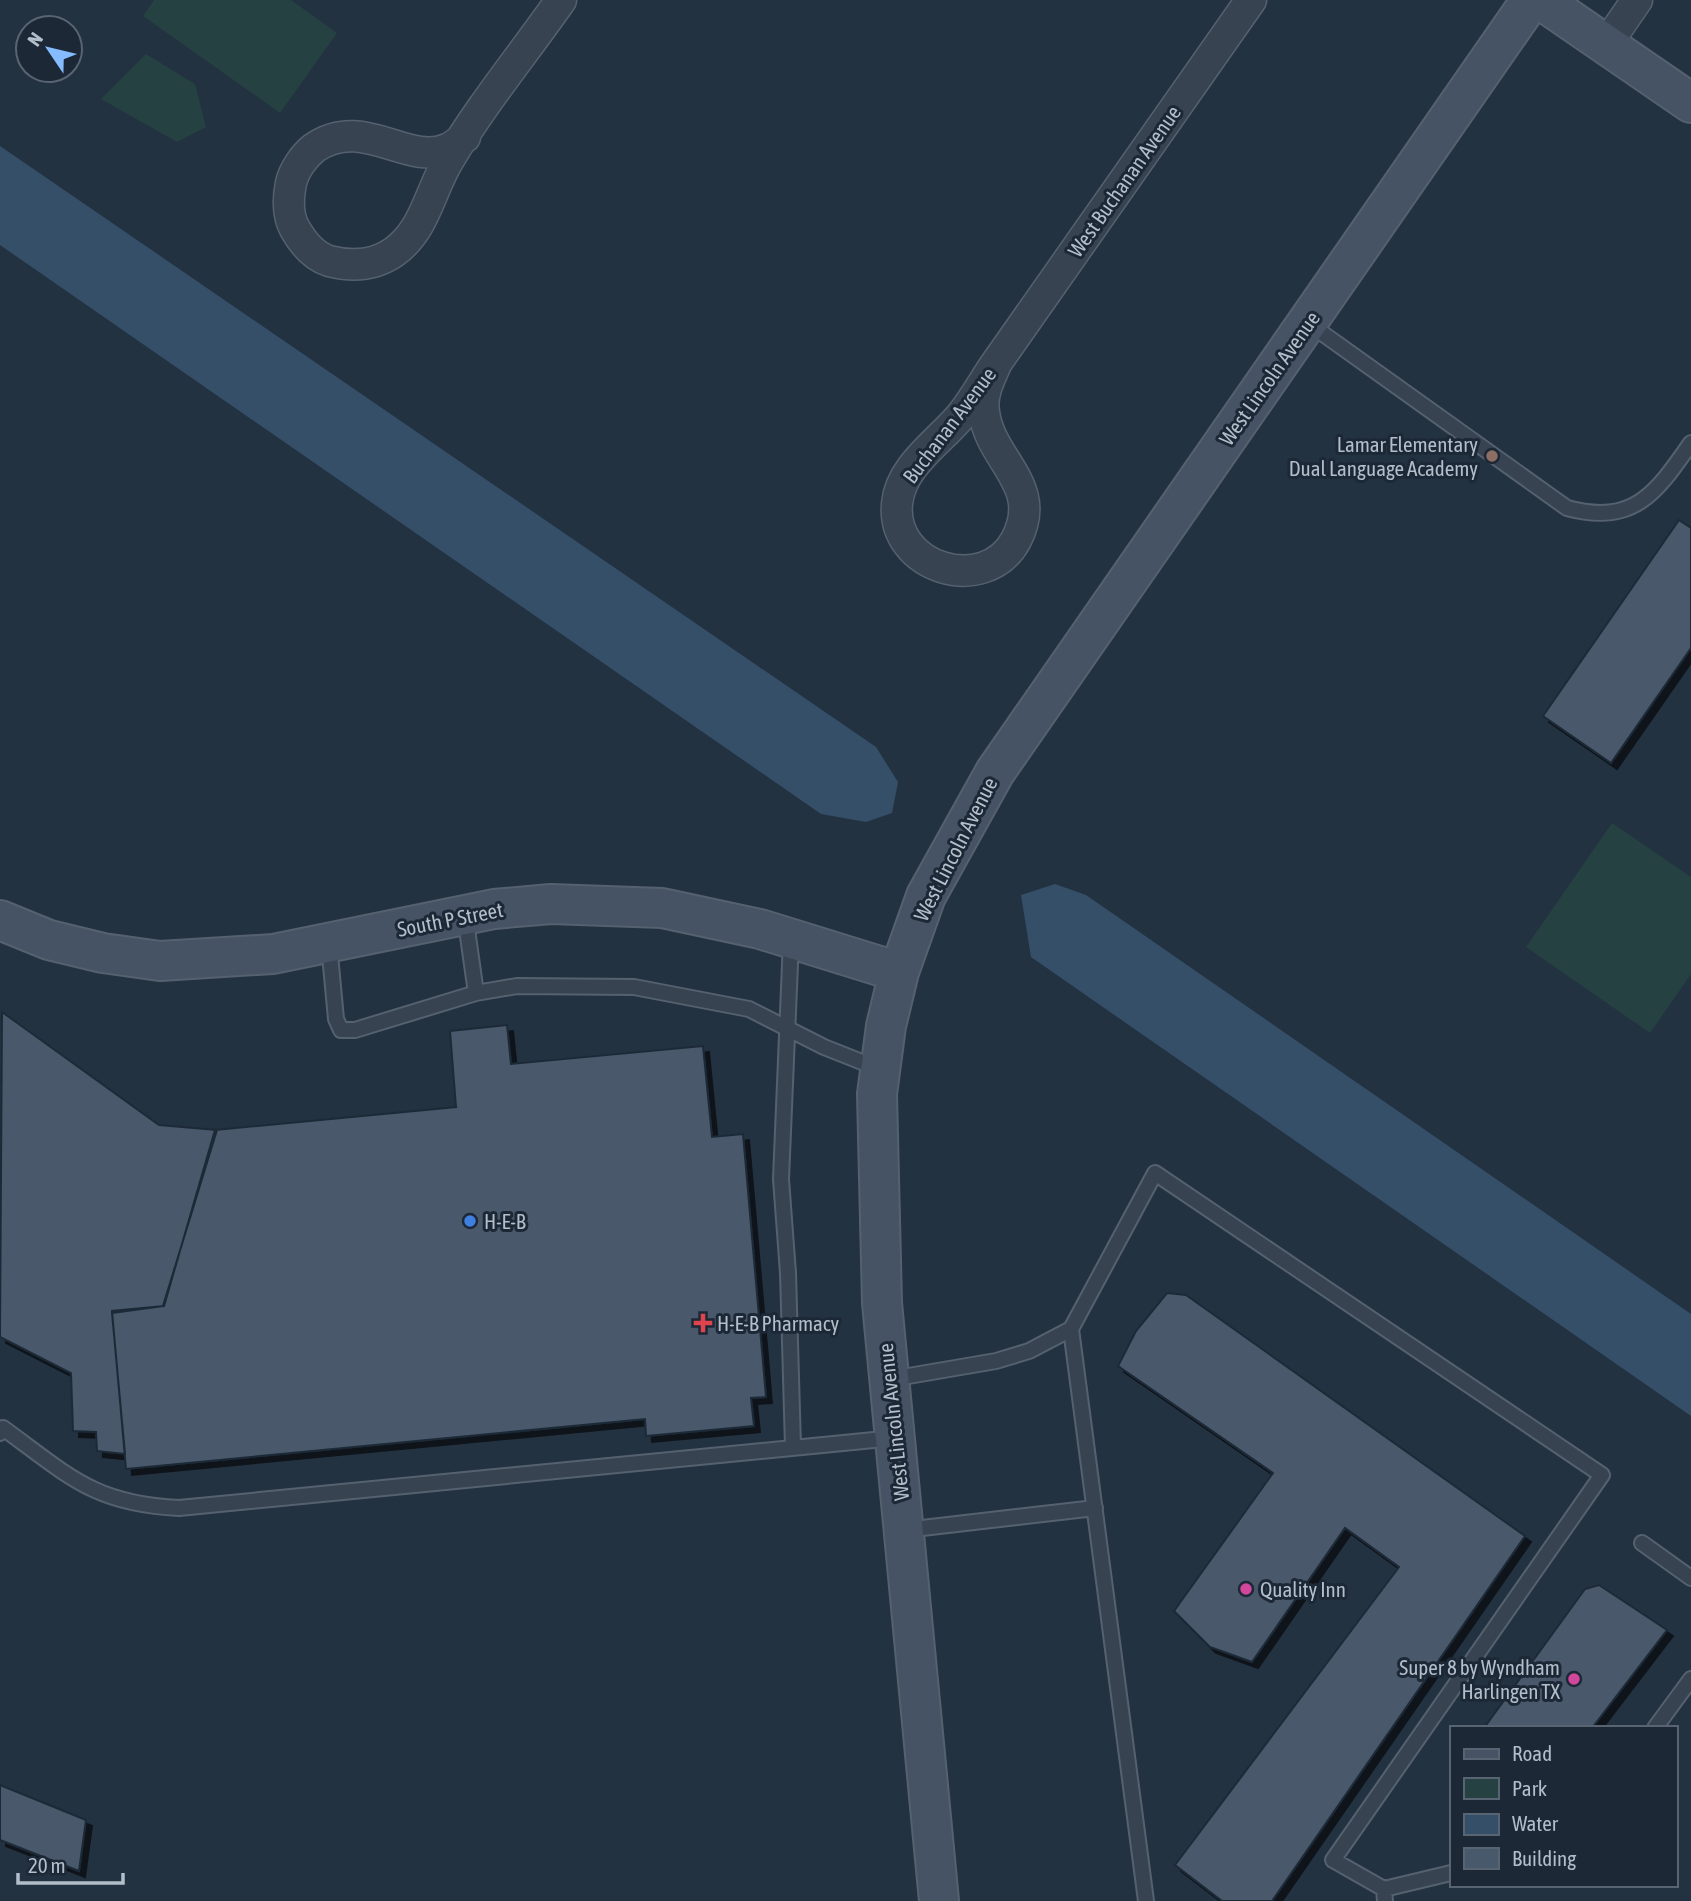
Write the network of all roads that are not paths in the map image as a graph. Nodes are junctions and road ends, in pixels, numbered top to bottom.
1 (561, 0) edge
2 (1251, 0) edge
3 (1531, 0) edge
4 (1541, 0) edge
5 (1637, 0) edge
6 (1606, 45) junction
7 (1691, 103) edge
8 (465, 137) junction
9 (1307, 323) junction
10 (997, 362) junction
11 (1691, 443) edge
12 (465, 915) junction
13 (0, 920) edge
14 (791, 939) junction
15 (329, 943) junction
16 (899, 972) junction
17 (476, 993) junction
18 (787, 1030) junction
19 (880, 1069) junction
20 (1071, 1329) junction
21 (889, 1379) junction
22 (0, 1433) edge
23 (894, 1438) junction
24 (793, 1447) junction
25 (1095, 1508) junction
26 (904, 1530) junction
27 (1642, 1543) dead end
28 (1691, 1578) edge
29 (1691, 1679) edge
30 (1656, 1726) edge
31 (1450, 1873) edge
32 (1385, 1895) edge
33 (939, 1901) edge
34 (1146, 1901) edge

1 - 8 street
2 - 10 street, West Buchanan Avenue
3 - 9 street, West Lincoln Avenue
4 - 6 street
5 - 6 street
6 - 7 street
8 - 8 street
9 - 11 lane
9 - 16 street, West Lincoln Avenue
10 - 10 street, Buchanan Avenue
12 - 14 street, South P Street
12 - 15 street, South P Street
12 - 17 lane
13 - 15 street, South P Street
14 - 16 street, South P Street
14 - 18 lane
15 - 17 lane
16 - 19 street, West Lincoln Avenue
17 - 18 lane
18 - 19 lane
18 - 24 lane
19 - 21 street, West Lincoln Avenue
20 - 21 lane
20 - 25 lane
20 - 32 lane
21 - 23 street, West Lincoln Avenue
22 - 24 lane
23 - 24 lane
23 - 26 street, West Lincoln Avenue
25 - 26 lane
25 - 34 lane
26 - 33 street, West Lincoln Avenue
27 - 28 lane
29 - 30 lane
31 - 32 lane

